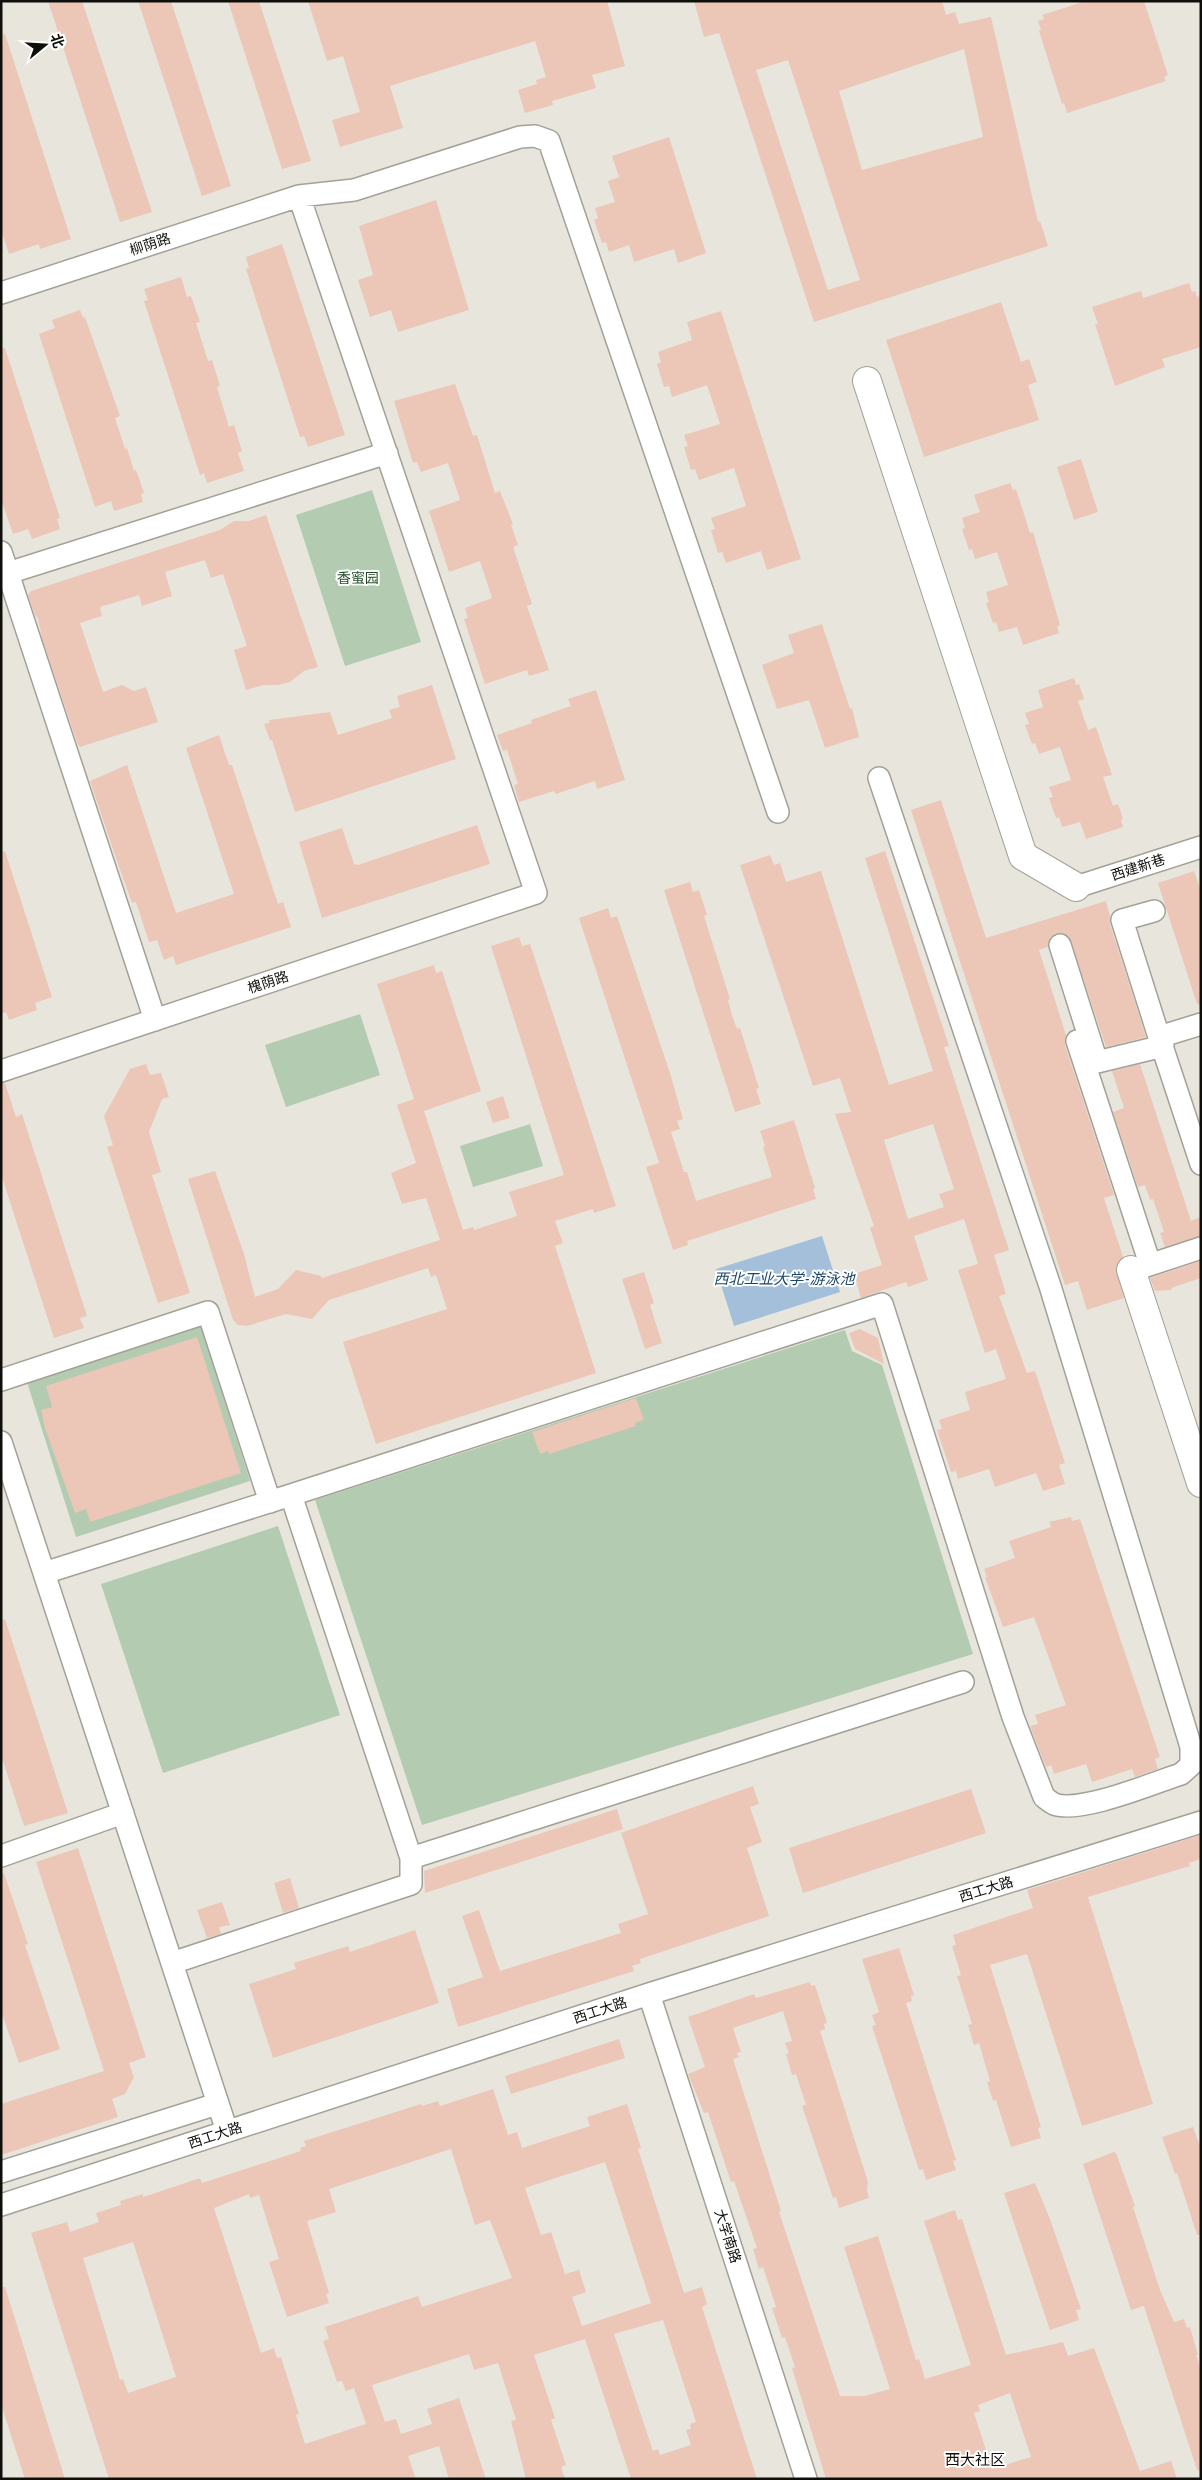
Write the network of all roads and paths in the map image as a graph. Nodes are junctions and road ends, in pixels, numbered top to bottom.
1 (299, 196) junction
2 (1, 292) edge
3 (867, 381) dead end
4 (387, 454) junction
5 (1, 552) edge
6 (8, 573) junction
7 (879, 778) dead end
8 (778, 812) dead end
9 (1201, 847) edge
10 (1076, 887) joint
11 (1154, 910) dead end
12 (1060, 946) dead end
13 (155, 1020) junction
14 (1201, 1024) edge
15 (1077, 1040) dead end
16 (1161, 1041) junction
17 (1, 1071) edge
18 (1201, 1164) edge
19 (1201, 1248) edge
20 (1141, 1267) junction
21 (1, 1380) edge
22 (1, 1442) edge
23 (1201, 1483) edge
24 (291, 1496) junction
25 (270, 1502) junction
26 (44, 1573) junction
27 (963, 1682) dead end
28 (123, 1813) junction
29 (1201, 1822) edge
30 (1, 1856) edge
31 (411, 1858) junction
32 (172, 1963) junction
33 (649, 1994) junction
34 (217, 2104) junction
35 (227, 2131) junction
36 (1, 2172) edge
37 (1, 2205) edge
38 (806, 2479) edge

1 - 2 street, 柳荫路
1 - 4 street
1 - 8 street, 柳荫路
3 - 10 main road
4 - 6 street
4 - 13 street, 槐荫路
5 - 6 street
6 - 13 street
7 - 24 street
9 - 10 street, 西建新巷
11 - 16 street
12 - 16 street
13 - 17 street, 槐荫路
14 - 16 street
15 - 20 street
16 - 18 street
19 - 20 street
20 - 23 main road
21 - 25 street
22 - 26 street
24 - 25 street
24 - 31 street
25 - 26 street
26 - 28 street
27 - 31 street
28 - 30 street
28 - 32 street
29 - 33 street, 西工大路
31 - 32 street
32 - 34 street
33 - 35 street, 西工大路
33 - 38 street, 大学南路
34 - 35 street
34 - 36 street
35 - 37 street, 西工大路

